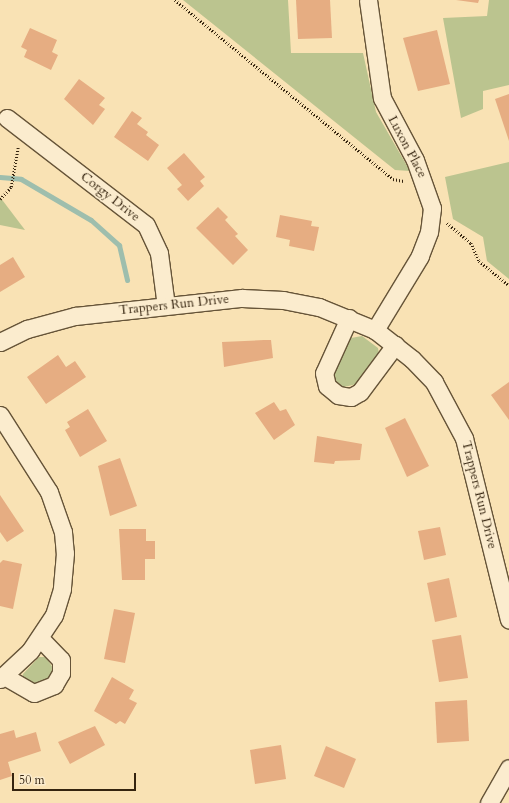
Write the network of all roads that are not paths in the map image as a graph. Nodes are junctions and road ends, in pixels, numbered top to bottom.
1 (368, 0) edge
2 (7, 118) dead end
3 (166, 306) junction
4 (350, 318) junction
5 (375, 330) junction
6 (0, 342) edge
7 (395, 345) junction
8 (0, 414) edge
9 (509, 620) edge
10 (40, 638) junction
11 (2, 678) edge
12 (509, 768) edge
13 (489, 803) edge

1 - 5 street, Luxon Place
2 - 3 street, Corgy Drive
3 - 4 street, Trappers Run Drive
3 - 6 street, Trappers Run Drive
4 - 5 street, Trappers Run Drive
4 - 7 street
5 - 7 street, Trappers Run Drive
7 - 9 street, Trappers Run Drive
8 - 10 street
10 - 11 street
10 - 11 street
12 - 13 street

